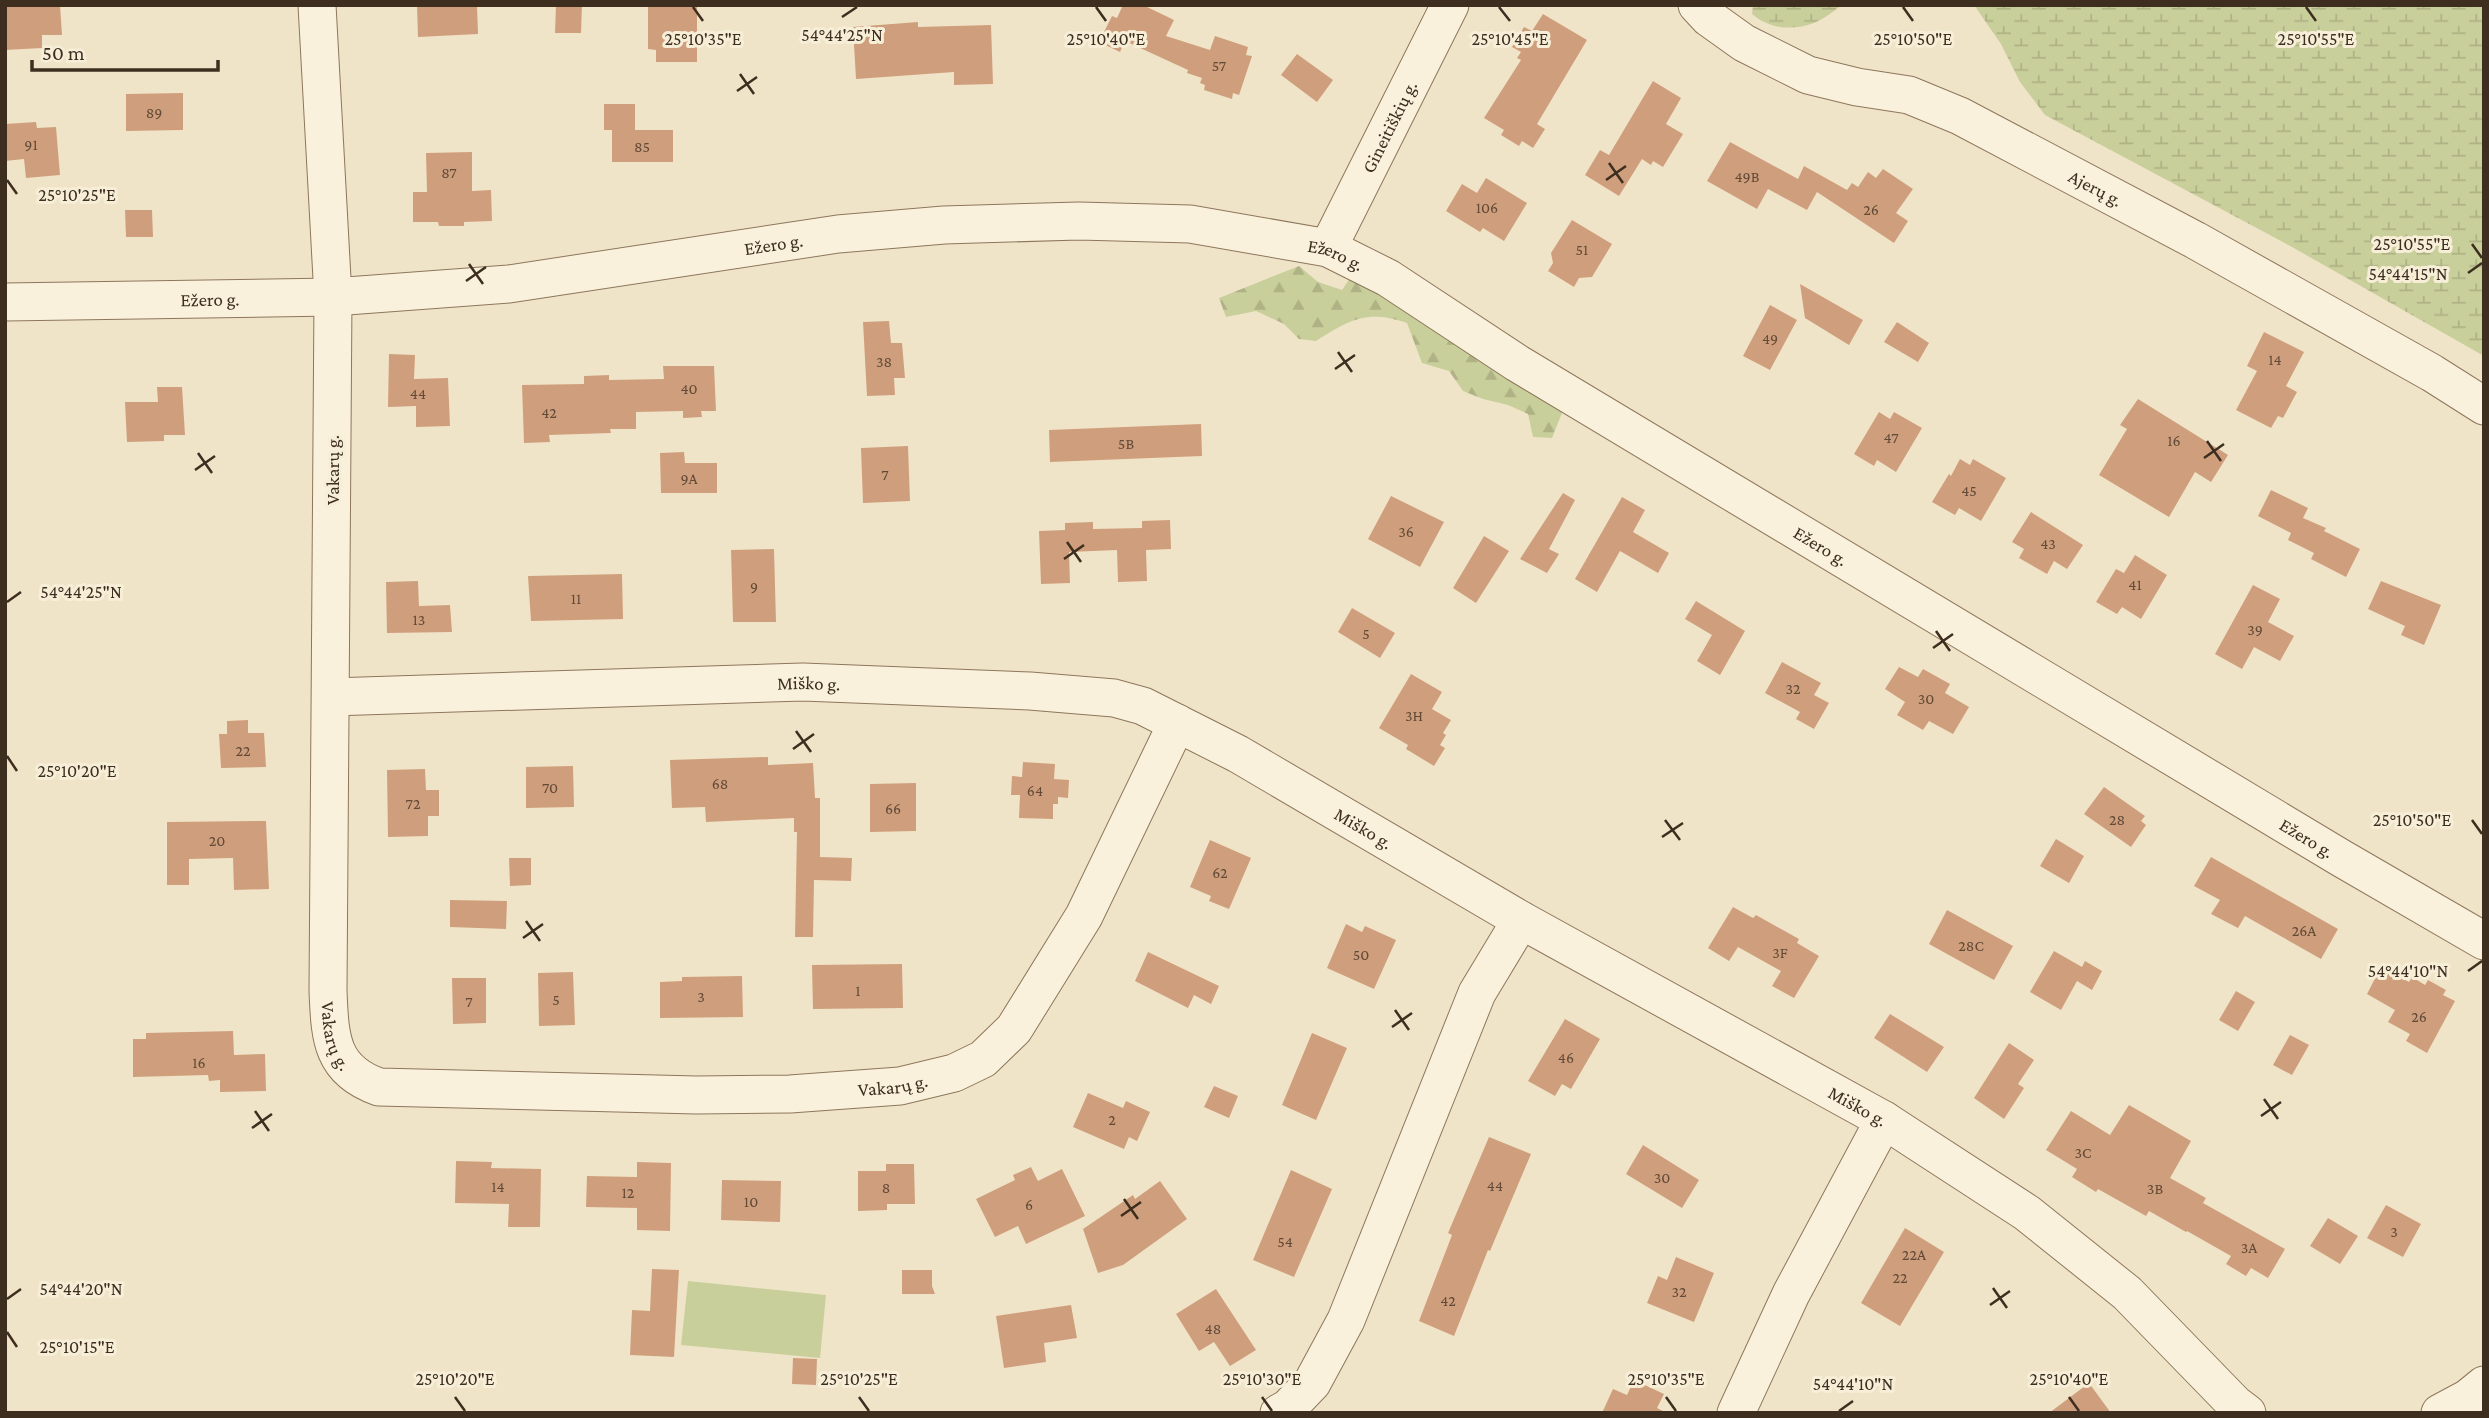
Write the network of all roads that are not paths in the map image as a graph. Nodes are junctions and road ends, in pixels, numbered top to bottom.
1 (317, 5) edge
2 (1450, 5) edge
3 (1697, 5) edge
4 (1328, 248) junction
5 (333, 298) junction
6 (5, 302) edge
7 (2484, 406) edge
8 (331, 697) junction
9 (1177, 723) junction
10 (1521, 920) junction
11 (2484, 941) edge
12 (1884, 1120) junction
13 (2484, 1385) edge
14 (1279, 1413) edge
15 (1736, 1413) edge
16 (2247, 1413) edge
17 (2440, 1413) edge

1 - 5 street, Vakarų g.
2 - 4 street, Gineitiškių g.
3 - 7 street, Ajerų g.
4 - 5 street, Ežero g.
4 - 11 street, Ežero g.
5 - 6 street, Ežero g.
5 - 8 street, Vakarų g.
8 - 9 street, Miško g.
8 - 9 street, Vakarų g.
9 - 10 street, Miško g.
10 - 12 street, Miško g.
10 - 14 street
12 - 15 street
12 - 16 street, Miško g.
13 - 17 street

